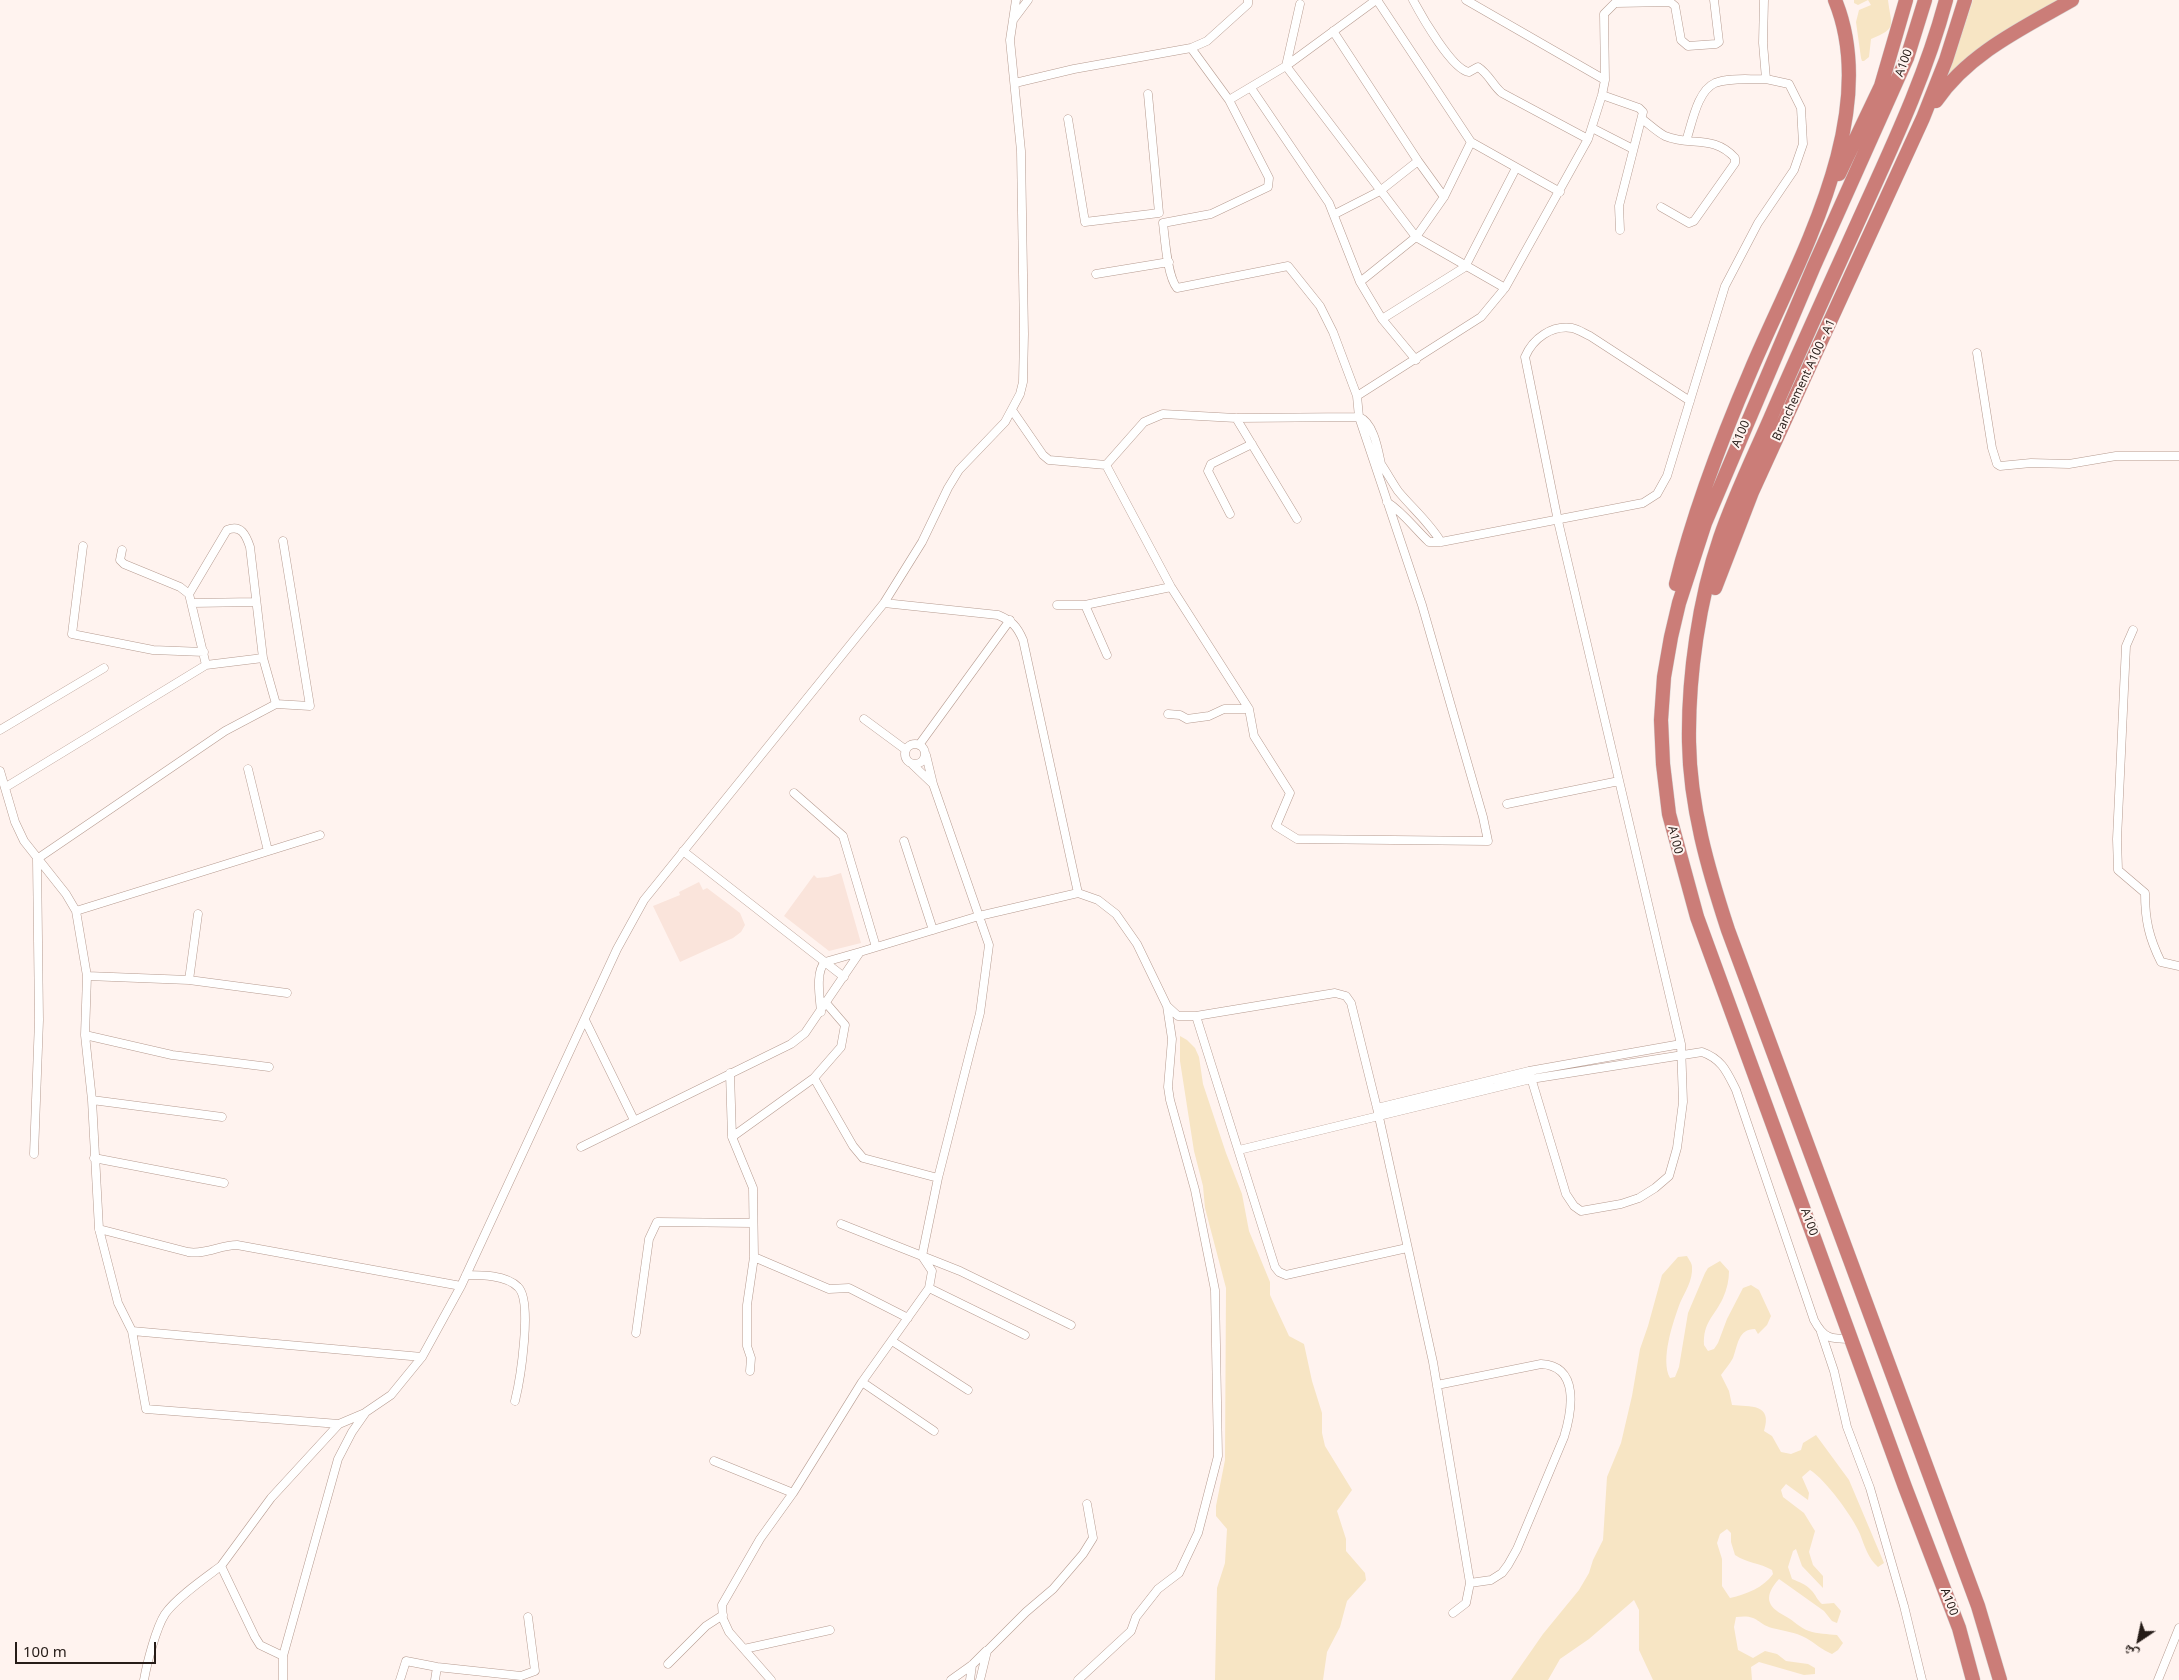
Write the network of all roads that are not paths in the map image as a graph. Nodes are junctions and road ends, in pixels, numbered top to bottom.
1 (1016, 0) edge
2 (1028, 0) edge
3 (1248, 0) edge
4 (1377, 0) edge
5 (1413, 0) edge
6 (1466, 0) edge
7 (1714, 0) edge
8 (1764, 0) edge
9 (1835, 0) edge
10 (1906, 0) edge
11 (1925, 0) edge
12 (1946, 0) edge
13 (1965, 0) edge
14 (2072, 0) edge
15 (1617, 1) edge
16 (1300, 4) dead end
17 (1012, 21) junction
18 (1333, 31) junction
19 (1191, 48) junction
20 (1286, 66) junction
21 (1604, 80) junction
22 (1766, 80) junction
23 (1015, 83) junction
24 (1251, 88) junction
25 (1148, 94) dead end
26 (1602, 95) junction
27 (1228, 100) junction
28 (1923, 118) junction
29 (1068, 119) dead end
30 (1642, 119) junction
31 (1592, 128) junction
32 (1588, 139) junction
33 (1686, 141) junction
34 (1471, 142) junction
35 (1633, 149) junction
36 (1418, 161) junction
37 (1516, 168) junction
38 (1380, 191) junction
39 (1560, 192) junction
40 (1444, 196) junction
41 (1661, 207) dead end
42 (1821, 208) junction
43 (1159, 212) junction
44 (1335, 214) junction
45 (1163, 222) junction
46 (1620, 230) dead end
47 (1416, 237) junction
48 (1169, 262) junction
49 (1465, 267) junction
50 (1096, 274) dead end
51 (1360, 282) junction
52 (1505, 288) junction
53 (1382, 320) junction
54 (1977, 354) dead end
55 (1416, 360) junction
56 (1357, 396) junction
57 (1690, 401) junction
58 (1012, 410) junction
59 (1359, 417) junction
60 (1236, 418) junction
61 (1252, 444) junction
62 (2179, 456) edge
63 (1372, 460) junction
64 (1382, 464) junction
65 (1106, 465) junction
66 (1387, 502) junction
67 (1230, 514) dead end
68 (1297, 519) dead end
69 (1558, 521) junction
70 (283, 541) dead end
71 (1440, 542) junction
72 (82, 546) dead end
73 (122, 550) dead end
74 (1171, 587) junction
75 (189, 594) junction
76 (256, 602) junction
77 (192, 603) junction
78 (884, 603) junction
79 (1057, 605) dead end
80 (1085, 605) junction
81 (1010, 620) junction
82 (2133, 630) dead end
83 (1694, 646) junction
84 (204, 652) junction
85 (1107, 655) dead end
86 (263, 658) junction
87 (206, 665) junction
88 (104, 668) dead end
89 (1664, 677) junction
90 (276, 704) junction
91 (1249, 709) junction
92 (1168, 714) dead end
93 (864, 719) dead end
94 (0, 730) edge
95 (919, 745) junction
96 (906, 750) junction
97 (926, 754) junction
98 (913, 765) junction
99 (248, 769) dead end
100 (0, 771) edge
101 (1619, 781) junction
102 (933, 784) junction
103 (6, 787) junction
104 (794, 793) dead end
105 (1507, 804) dead end
106 (320, 835) dead end
107 (904, 841) dead end
108 (683, 851) junction
109 (268, 852) junction
110 (37, 859) junction
111 (1078, 893) junction
112 (76, 911) junction
113 (198, 914) dead end
114 (978, 916) junction
115 (933, 930) junction
116 (876, 947) junction
117 (860, 952) junction
118 (825, 962) junction
119 (2179, 966) edge
120 (87, 976) junction
121 (844, 976) junction
122 (189, 980) junction
123 (287, 993) dead end
124 (826, 1004) junction
125 (1167, 1006) junction
126 (821, 1012) junction
127 (1196, 1016) junction
128 (585, 1020) junction
129 (85, 1036) junction
130 (1680, 1044) junction
131 (1682, 1054) junction
132 (269, 1067) dead end
133 (730, 1073) junction
134 (1530, 1075) junction
135 (814, 1078) junction
136 (92, 1100) junction
137 (1377, 1108) junction
138 (222, 1117) dead end
139 (1379, 1117) junction
140 (634, 1120) junction
141 (732, 1137) junction
142 (581, 1147) dead end
143 (1239, 1150) junction
144 (34, 1154) dead end
145 (94, 1158) junction
146 (938, 1178) junction
147 (224, 1183) dead end
148 (753, 1223) junction
149 (841, 1224) dead end
150 (99, 1229) junction
151 (1407, 1248) junction
152 (922, 1256) junction
153 (754, 1257) junction
154 (466, 1274) junction
155 (461, 1286) junction
156 (929, 1288) junction
157 (908, 1318) junction
158 (1071, 1325) dead end
159 (132, 1331) junction
160 (1821, 1332) junction
161 (636, 1333) dead end
162 (1025, 1335) dead end
163 (1851, 1339) junction
164 (892, 1341) junction
165 (422, 1358) junction
166 (750, 1372) dead end
167 (862, 1382) junction
168 (1437, 1385) junction
169 (968, 1390) dead end
170 (515, 1401) dead end
171 (366, 1412) junction
172 (339, 1424) junction
173 (934, 1431) dead end
174 (714, 1461) dead end
175 (793, 1492) junction
176 (1086, 1504) dead end
177 (221, 1566) junction
178 (1470, 1583) junction
179 (1453, 1613) dead end
180 (723, 1615) junction
181 (528, 1617) dead end
182 (2179, 1628) edge
183 (830, 1630) dead end
184 (744, 1649) junction
185 (987, 1651) junction
186 (283, 1656) junction
187 (668, 1664) dead end
188 (972, 1665) junction
189 (437, 1667) junction
190 (535, 1671) junction
191 (768, 1678) edge
192 (144, 1680) edge
193 (283, 1680) edge
194 (400, 1680) edge
195 (435, 1680) edge
196 (535, 1680) edge
197 (951, 1680) edge
198 (970, 1680) edge
199 (980, 1680) edge
200 (1078, 1680) edge
201 (1922, 1680) edge
202 (1973, 1680) edge
203 (2000, 1680) edge
204 (2158, 1680) edge

1 - 17 street
2 - 17 street
3 - 19 street
4 - 18 street
4 - 34 street
5 - 32 street
6 - 21 street
7 - 15 street
8 - 22 street
9 - 42 highway
10 - 42 highway
11 - 89 highway, A100 / A100
12 - 83 highway, A100 / A100
13 - 28 highway
14 - 28 highway
15 - 21 street
16 - 20 street
17 - 23 street
18 - 20 street
18 - 36 street
19 - 23 street
19 - 27 street
20 - 24 street
20 - 38 street
21 - 26 street
22 - 33 street
22 - 57 street
23 - 58 street
24 - 27 street
24 - 44 street
25 - 43 street
26 - 30 street
26 - 31 street
27 - 45 street
28 - 83 highway, Branchement A100 - A1
29 - 43 street
30 - 33 street
30 - 35 street
31 - 32 street
31 - 35 street
32 - 39 street
33 - 41 street
34 - 37 street
34 - 40 street
35 - 46 street
36 - 38 street
36 - 40 street
37 - 39 street
37 - 49 street
38 - 44 street
38 - 47 street
39 - 52 street
40 - 47 street
42 - 89 highway
43 - 45 street
44 - 51 street
45 - 48 street
47 - 49 street
47 - 51 street
48 - 50 street
48 - 56 street
49 - 52 street
49 - 53 street
51 - 53 street
52 - 55 street
53 - 55 street
54 - 62 street
55 - 56 street
56 - 59 street
57 - 69 street
57 - 69 street
58 - 65 street
58 - 78 street
59 - 60 street
59 - 63 street
59 - 64 street
60 - 61 street
60 - 65 street
61 - 67 street
61 - 68 street
63 - 64 street
63 - 66 street
64 - 71 street
65 - 74 street
66 - 71 street
66 - 91 street
69 - 71 street
69 - 101 street
70 - 90 street
72 - 84 street
73 - 75 street
74 - 80 street
74 - 91 street
75 - 76 street
75 - 77 street
76 - 77 street
76 - 86 street
77 - 84 street
78 - 81 street
78 - 108 street
79 - 80 street
80 - 85 street
81 - 95 street
81 - 111 street
82 - 119 street
83 - 203 highway, A100 / A100
84 - 87 street
86 - 87 street
86 - 90 street
87 - 103 street
88 - 94 street
89 - 163 highway, A100 / A100
90 - 110 street
91 - 92 street
93 - 96 street
95 - 96 street
95 - 97 street
96 - 98 street
97 - 98 street
97 - 102 street
98 - 102 street
99 - 109 street
100 - 103 street
101 - 105 street
101 - 130 street
102 - 114 street
103 - 110 street
104 - 116 street
106 - 109 street
107 - 115 street
108 - 118 street
108 - 128 street
109 - 112 street
110 - 112 street
110 - 144 street
111 - 114 street
111 - 125 street
112 - 120 street
113 - 122 street
114 - 115 street
114 - 146 street
115 - 116 street
116 - 117 street
117 - 118 street
117 - 121 street
118 - 121 street
118 - 126 street
120 - 122 street
120 - 129 street
121 - 124 street
122 - 123 street
124 - 126 street
124 - 135 street
125 - 127 street
125 - 200 street
126 - 133 street
127 - 137 street
127 - 143 street
128 - 140 street
128 - 154 street
129 - 132 street
129 - 136 street
130 - 131 street
130 - 134 street
131 - 134 street
131 - 134 street
131 - 160 street
133 - 140 street
133 - 141 street
134 - 137 street
134 - 139 street
135 - 141 street
135 - 146 street
136 - 138 street
136 - 145 street
137 - 139 street
139 - 143 street
139 - 151 street
140 - 142 street
141 - 148 street
143 - 151 street
145 - 147 street
145 - 150 street
146 - 152 street
148 - 153 street
148 - 161 street
149 - 152 street
150 - 155 street
150 - 159 street
151 - 168 street
152 - 156 street
152 - 158 street
153 - 157 street
153 - 166 street
154 - 155 street
154 - 170 street
155 - 165 street
156 - 157 street
156 - 162 street
157 - 164 street
159 - 165 street
159 - 172 street
160 - 163 street
160 - 201 street
163 - 202 highway, A100 / A100
164 - 167 street
164 - 169 street
165 - 171 street
167 - 173 street
167 - 175 street
168 - 178 street
168 - 178 street
171 - 172 street
171 - 186 street
172 - 177 street
174 - 175 street
175 - 180 street
176 - 185 street
177 - 186 street
177 - 192 street
178 - 179 street
180 - 184 street
180 - 187 street
181 - 190 street
182 - 204 street
183 - 184 street
184 - 191 street
185 - 188 street
185 - 199 street
186 - 193 street
188 - 197 street
188 - 198 street
189 - 190 street
189 - 194 street
189 - 195 street
190 - 196 street

